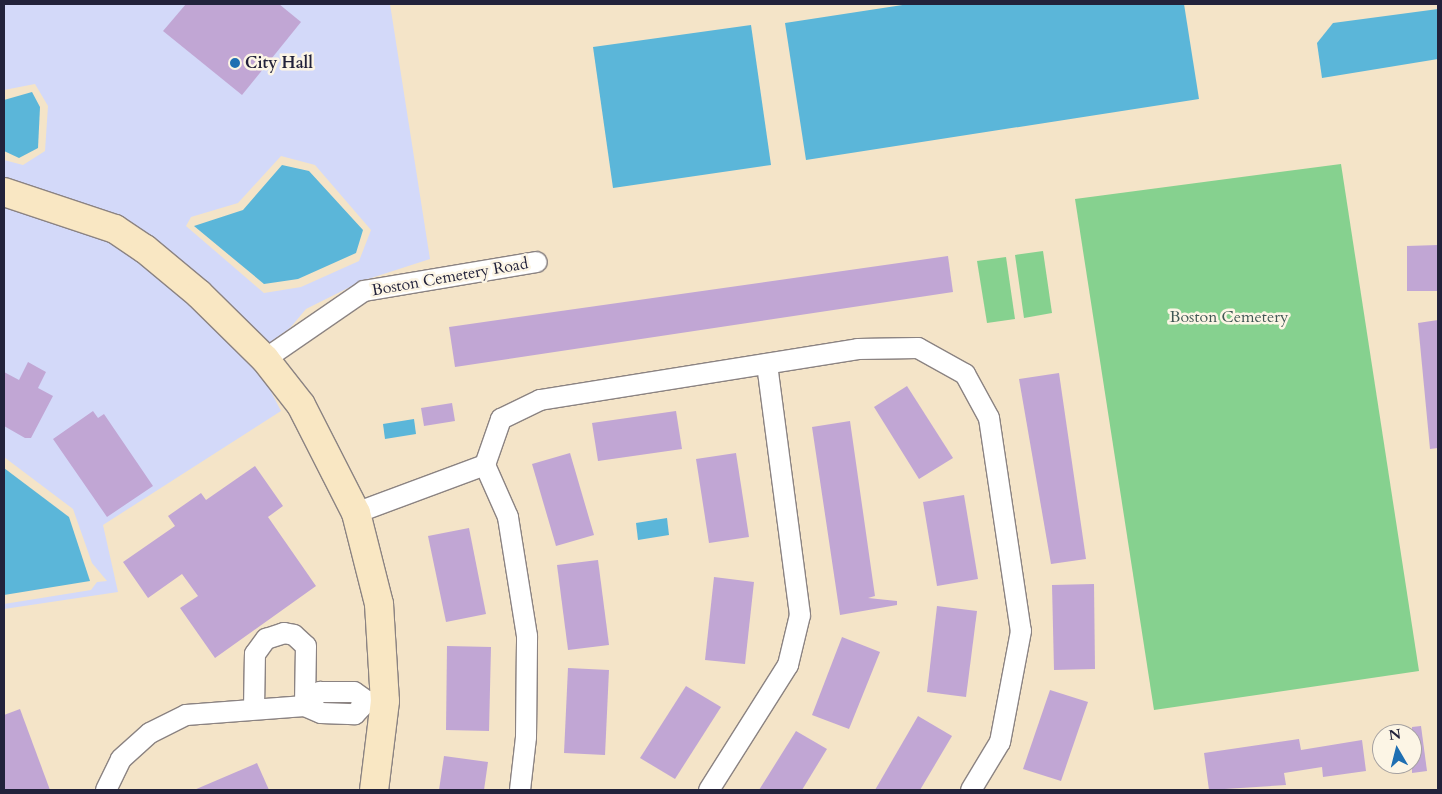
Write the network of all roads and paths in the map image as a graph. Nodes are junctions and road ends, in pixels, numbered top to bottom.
1 (4, 192) edge
2 (536, 262) dead end
3 (265, 359) junction
4 (767, 364) junction
5 (485, 465) junction
6 (356, 513) junction
7 (376, 701) junction
8 (306, 706) junction
9 (254, 709) junction
10 (106, 790) edge
11 (374, 790) edge
12 (520, 790) edge
13 (709, 790) edge
14 (971, 790) edge

1 - 3 street
2 - 3 street, Boston Cemetery Road
3 - 6 street
4 - 5 street
4 - 13 street
4 - 14 street
5 - 6 street
5 - 12 street
6 - 7 street
7 - 8 street
7 - 11 street
8 - 9 street
8 - 9 street
9 - 10 street

